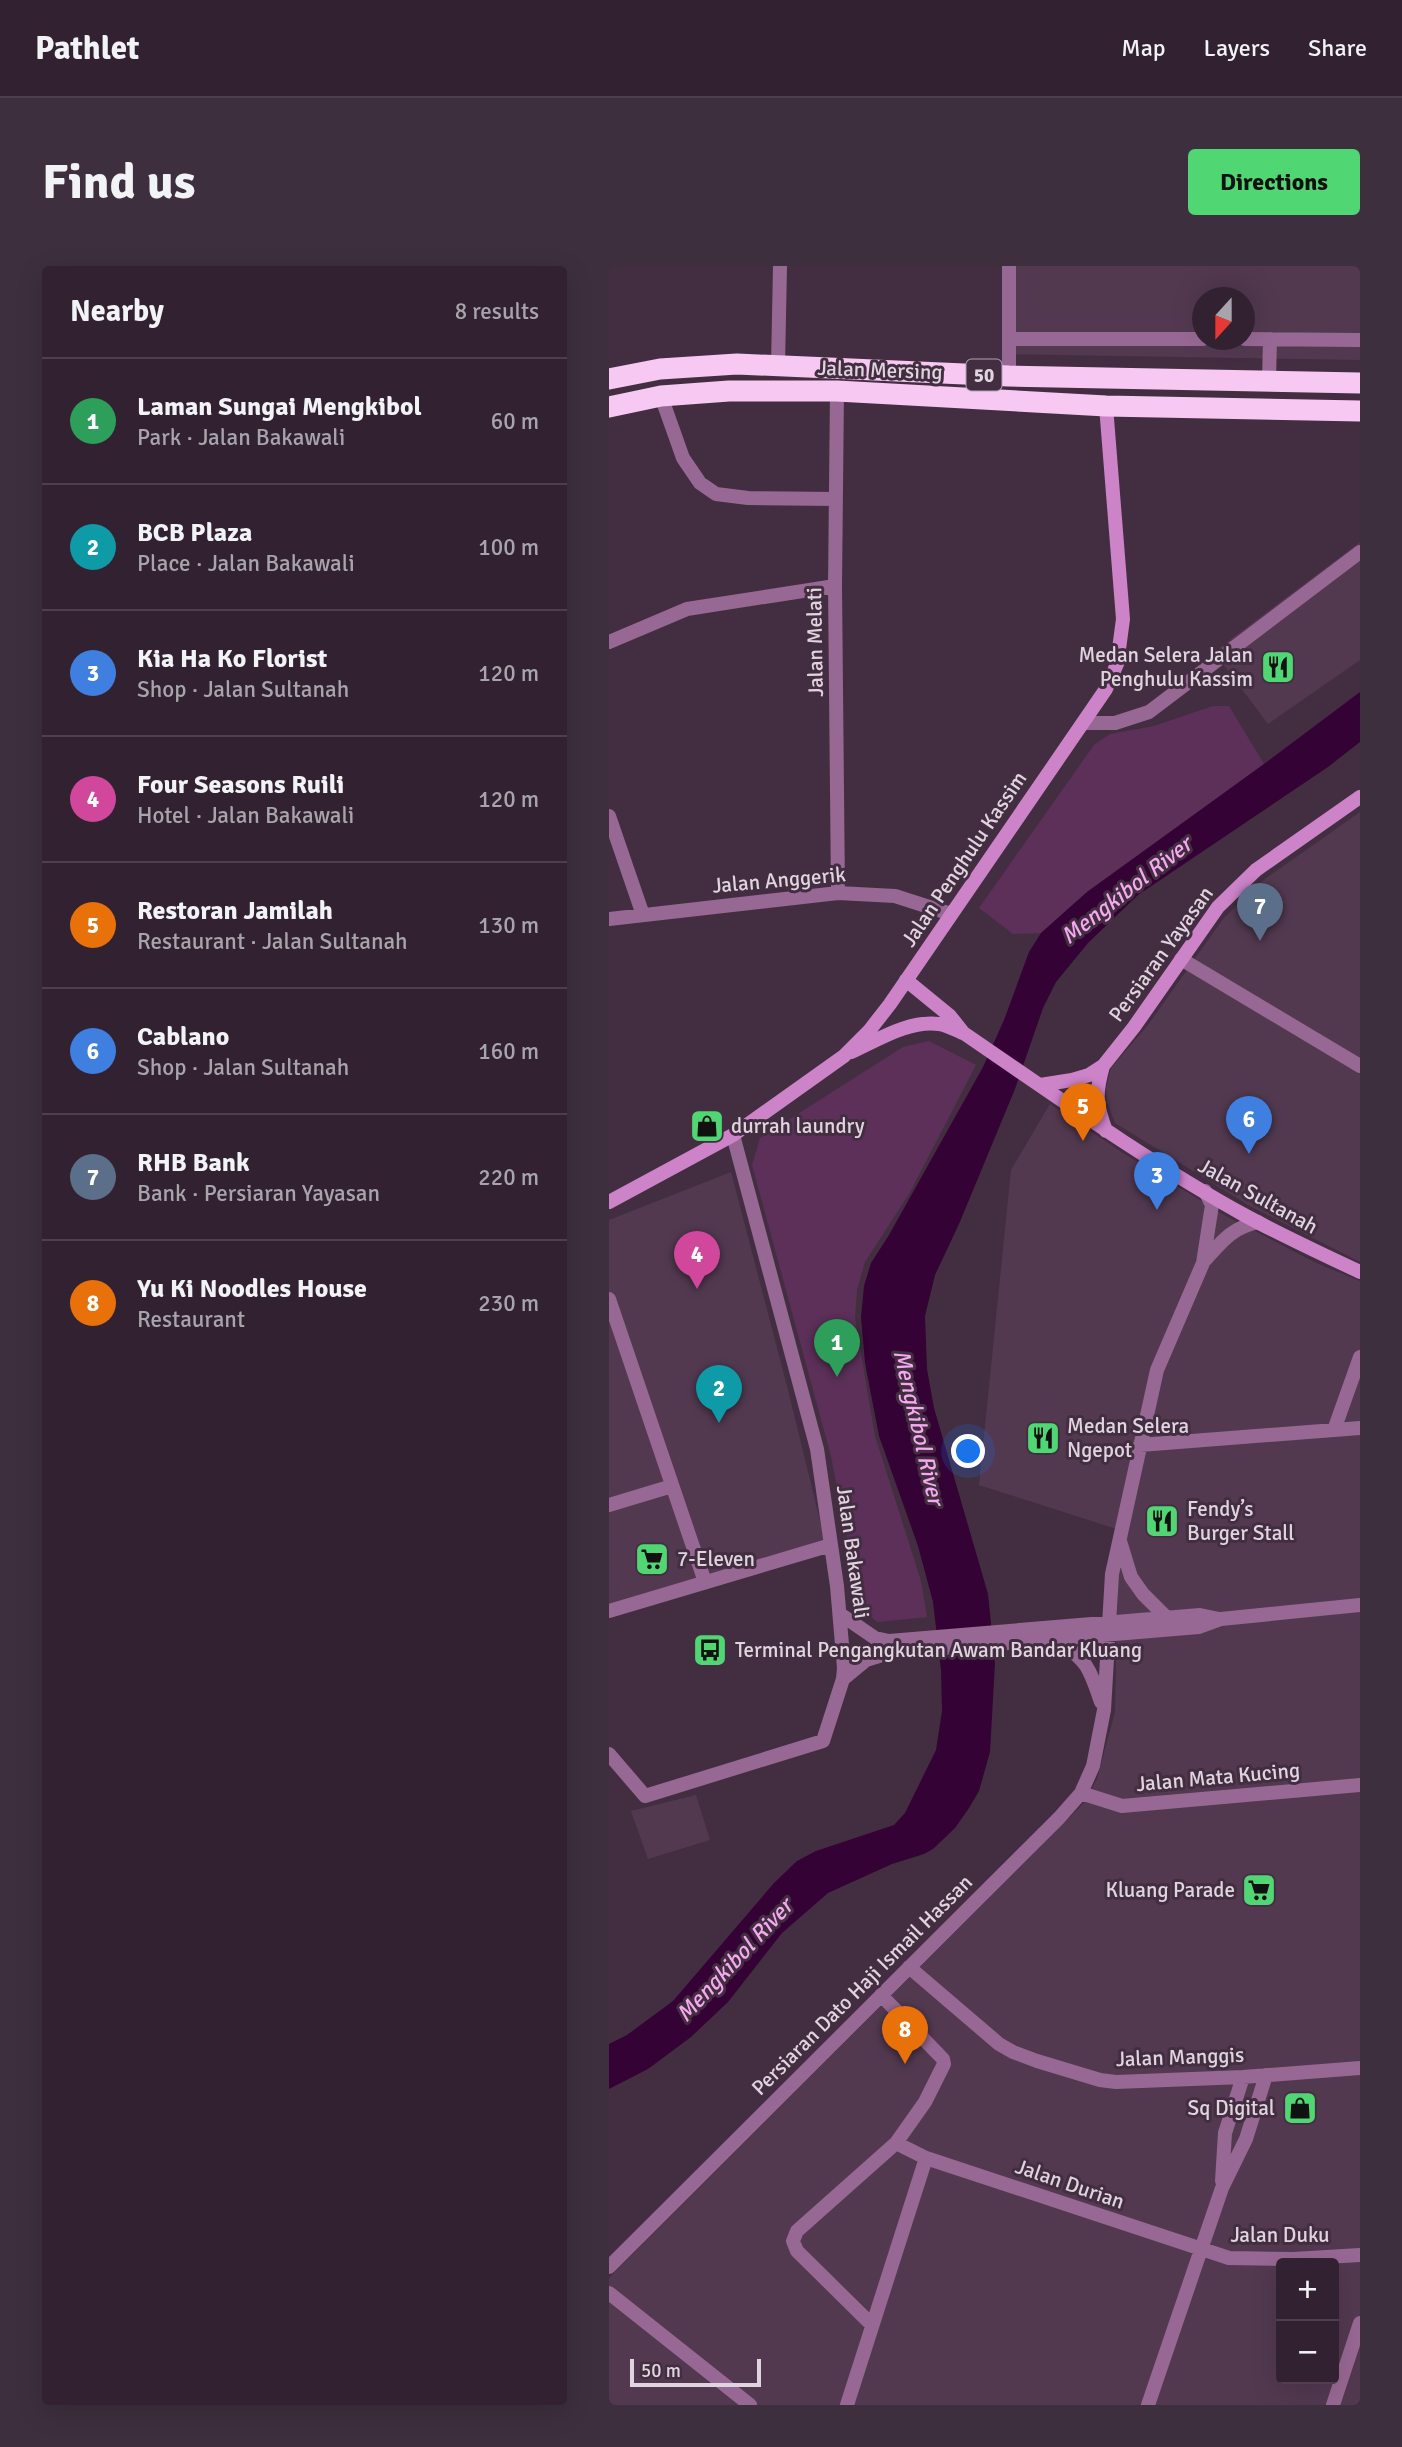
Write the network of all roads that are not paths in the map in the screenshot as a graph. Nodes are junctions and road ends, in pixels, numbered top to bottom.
1 (781, 266) edge
2 (1009, 266) edge
3 (1009, 339) junction
4 (1192, 339) edge
5 (1255, 339) edge
6 (1270, 339) junction
7 (1360, 340) edge
8 (778, 366) junction
9 (1009, 376) junction
10 (609, 379) edge
11 (1269, 381) junction
12 (1360, 383) edge
13 (837, 391) junction
14 (661, 396) junction
15 (1106, 406) junction
16 (609, 407) edge
17 (1360, 411) edge
18 (836, 499) junction
19 (1360, 552) edge
20 (835, 586) junction
21 (609, 642) edge
22 (1083, 723) junction
23 (1360, 797) edge
24 (609, 816) edge
25 (838, 893) junction
26 (951, 914) junction
27 (643, 915) junction
28 (609, 919) edge
29 (1181, 959) junction
30 (906, 980) junction
31 (965, 1034) junction
32 (844, 1056) junction
33 (1103, 1066) junction
34 (1360, 1066) edge
35 (1041, 1085) junction
36 (1106, 1131) junction
37 (733, 1135) junction
38 (1205, 1191) junction
39 (609, 1202) edge
40 (1258, 1222) junction
41 (1203, 1263) junction
42 (1360, 1272) edge
43 (609, 1299) edge
44 (616, 1343) edge
45 (1360, 1357) edge
46 (1360, 1428) edge
47 (1333, 1430) junction
48 (1140, 1445) junction
49 (672, 1486) junction
50 (609, 1506) edge
51 (1120, 1539) junction
52 (831, 1545) junction
53 (705, 1582) junction
54 (1360, 1605) edge
55 (609, 1611) edge
56 (840, 1614) junction
57 (1167, 1618) junction
58 (1220, 1619) junction
59 (1108, 1629) junction
60 (1050, 1636) junction
61 (889, 1647) junction
62 (843, 1679) junction
63 (1104, 1710) junction
64 (609, 1754) edge
65 (1360, 1785) edge
66 (1081, 1793) junction
67 (909, 1967) junction
68 (881, 1995) junction
69 (1360, 2068) edge
70 (1266, 2075) junction
71 (1243, 2077) junction
72 (897, 2143) junction
73 (926, 2158) junction
74 (1222, 2188) junction
75 (1200, 2250) junction
76 (1360, 2255) edge
77 (609, 2267) edge
78 (609, 2293) edge
79 (1360, 2323) edge
80 (872, 2325) junction
81 (750, 2405) edge
82 (847, 2405) edge
83 (1148, 2405) edge
84 (1333, 2405) edge

1 - 8 street
2 - 3 street
3 - 4 street
3 - 9 street
5 - 6 street
6 - 7 street
6 - 11 street
8 - 9 highway, Jalan Mersing / 50
8 - 10 highway, Jalan Mersing / 50
9 - 11 highway, Jalan Mersing / 50
11 - 12 highway, Jalan Mersing / 50
13 - 14 highway, Jalan Mersing / 50
13 - 15 highway, Jalan Mersing / 50
13 - 18 street, Jalan Melati
14 - 16 highway, Jalan Mersing / 50
14 - 18 street
15 - 17 highway, Jalan Mersing / 50
15 - 22 street, Jalan Penghulu Kassim
18 - 20 street, Jalan Melati
19 - 22 street
20 - 21 street
20 - 25 street, Jalan Melati
22 - 26 street, Jalan Penghulu Kassim
23 - 29 street, Persiaran Yayasan
24 - 27 street
25 - 26 street, Jalan Anggerik
25 - 27 street, Jalan Anggerik
26 - 30 street, Jalan Penghulu Kassim
27 - 28 street, Jalan Anggerik
29 - 33 street, Persiaran Yayasan
29 - 34 street
30 - 31 street, Jalan Sultanah
30 - 32 street, Jalan Penghulu Kassim
31 - 32 street, Jalan Sultanah
31 - 35 street, Jalan Sultanah
32 - 37 street, Jalan Penghulu Kassim
33 - 35 street, Persiaran Yayasan
33 - 36 street, Persiaran Yayasan
35 - 36 street, Jalan Sultanah
36 - 38 street, Jalan Sultanah
37 - 39 street, Jalan Penghulu Kassim
37 - 52 street, Jalan Bakawali
38 - 40 street, Jalan Sultanah
38 - 41 street
40 - 41 street
40 - 42 street, Jalan Sultanah
41 - 48 street, Persiaran Dato Haji Ismail Hassan
43 - 44 street
44 - 49 street
45 - 47 street
46 - 47 street
47 - 48 street
48 - 51 street, Persiaran Dato Haji Ismail Hassan
49 - 50 street
49 - 53 street
51 - 57 street
51 - 59 street, Persiaran Dato Haji Ismail Hassan
52 - 53 street
52 - 56 street, Jalan Bakawali
53 - 55 street
54 - 58 street
56 - 61 street
56 - 62 street, Jalan Bakawali
57 - 58 street
57 - 59 street
58 - 59 street
59 - 60 street
59 - 63 street, Persiaran Dato Haji Ismail Hassan
60 - 61 street
60 - 63 street
61 - 62 street
62 - 64 street, Jalan Bakawali
63 - 66 street, Persiaran Dato Haji Ismail Hassan
65 - 66 street, Jalan Mata Kucing
66 - 67 street, Persiaran Dato Haji Ismail Hassan
67 - 68 street, Persiaran Dato Haji Ismail Hassan
67 - 71 street, Jalan Manggis
68 - 72 street
68 - 77 street, Persiaran Dato Haji Ismail Hassan
69 - 70 street, Jalan Manggis
70 - 71 street, Jalan Manggis
70 - 74 street
71 - 74 street
72 - 73 street, Jalan Durian
72 - 80 street
73 - 75 street, Jalan Durian
73 - 80 street
74 - 75 street
75 - 76 street, Jalan Duku
75 - 83 street
78 - 81 street
79 - 84 street
80 - 82 street

